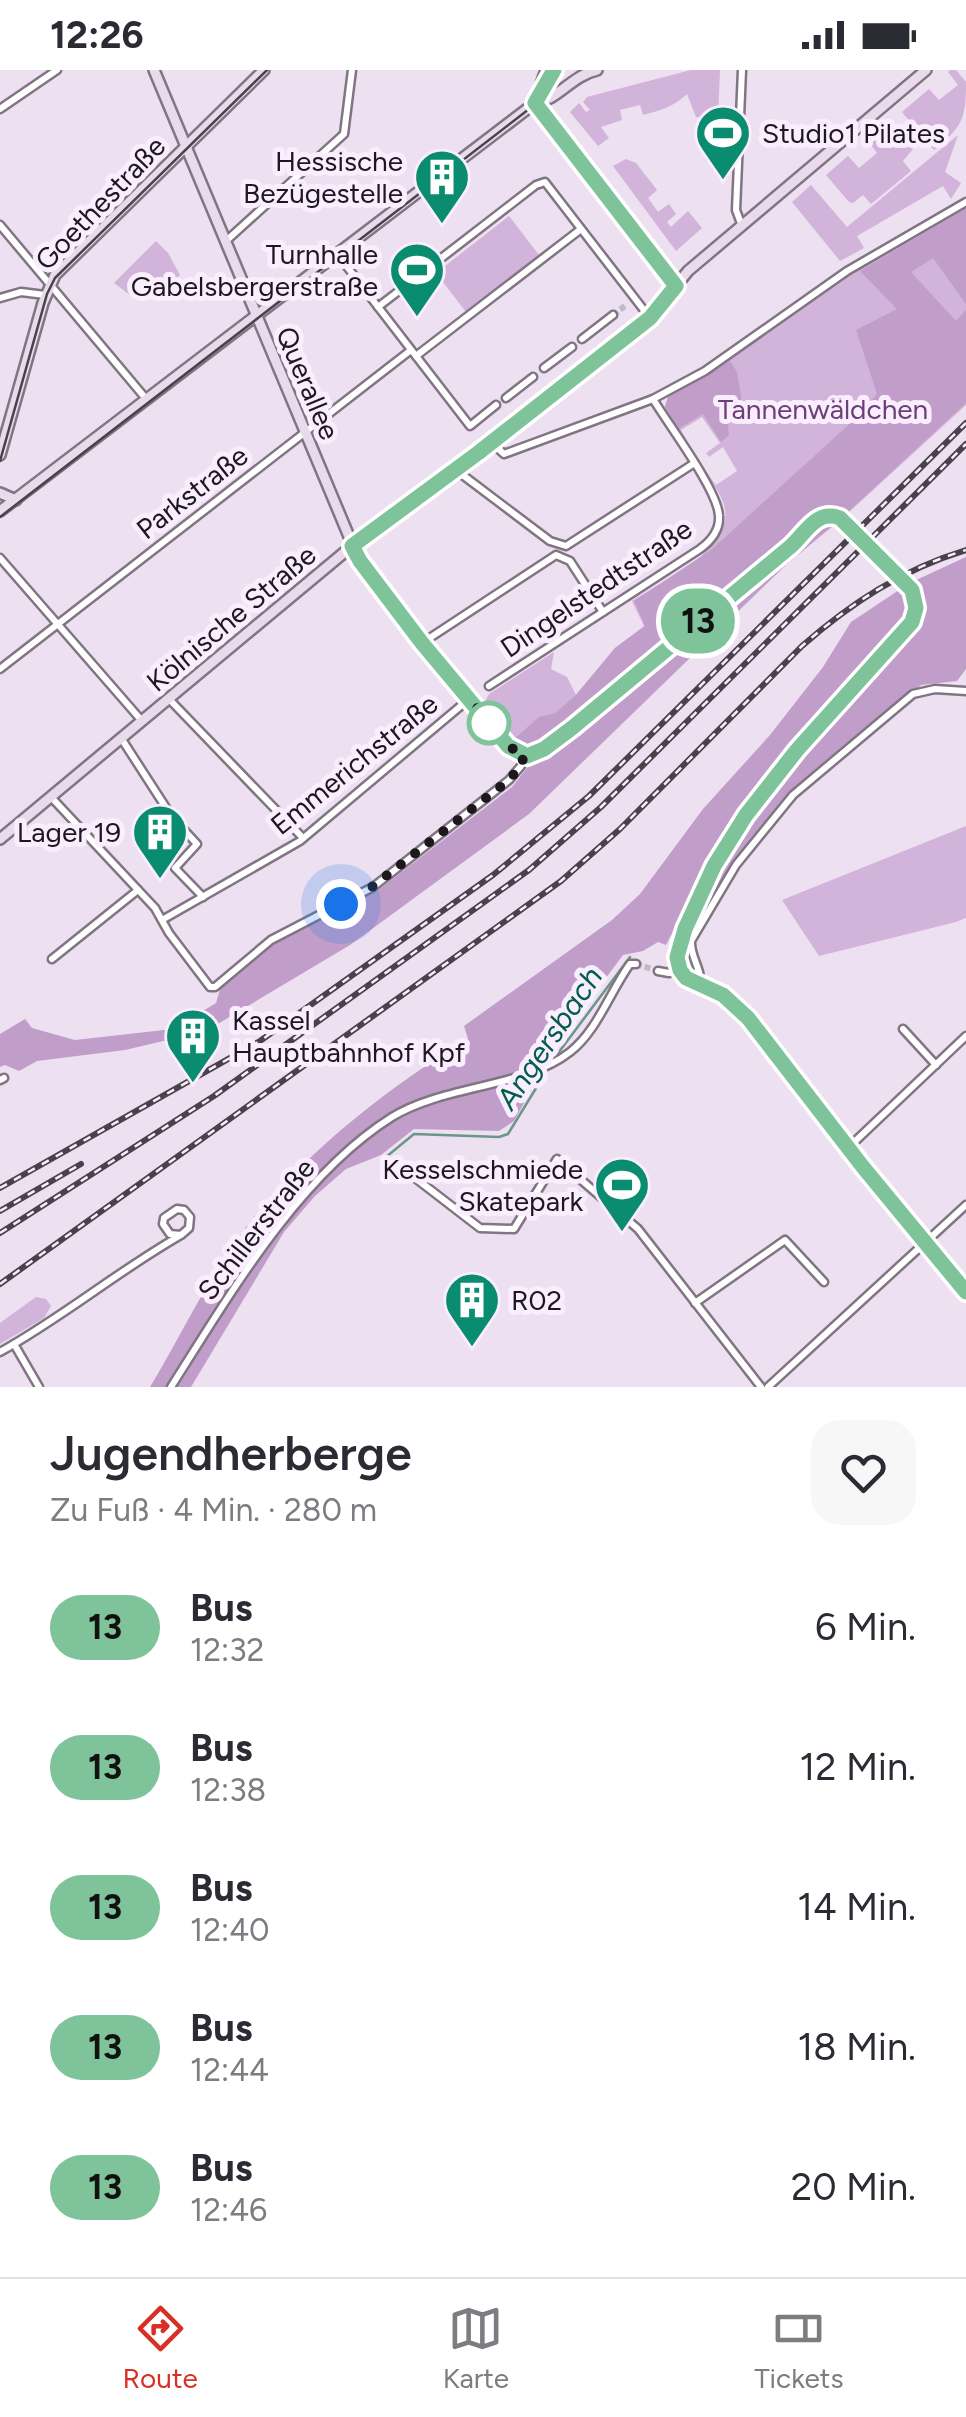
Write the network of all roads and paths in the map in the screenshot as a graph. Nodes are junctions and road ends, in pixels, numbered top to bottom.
1 (57, 70) edge
2 (154, 70) edge
3 (264, 70) edge
4 (352, 70) edge
5 (546, 70) edge
6 (554, 70) edge
7 (597, 70) edge
8 (742, 70) edge
9 (926, 70) edge
10 (581, 72) edge
11 (535, 103) junction
12 (0, 109) edge
13 (186, 147) junction
14 (966, 201) edge
15 (0, 225) edge
16 (742, 226) junction
17 (581, 229) junction
18 (225, 242) junction
19 (338, 255) junction
20 (676, 286) junction
21 (50, 290) junction
22 (0, 298) edge
23 (378, 307) junction
24 (614, 315) tunnel mouth
25 (257, 318) junction
26 (650, 318) junction
27 (582, 339) dead end
28 (572, 347) dead end
29 (414, 353) junction
30 (544, 368) dead end
31 (533, 377) dead end
32 (506, 398) dead end
33 (653, 398) junction
34 (148, 401) junction
35 (496, 406) dead end
36 (305, 433) junction
37 (491, 442) junction
38 (0, 454) edge
39 (693, 464) junction
40 (456, 470) junction
41 (0, 493) edge
42 (28, 493) junction
43 (16, 500) junction
44 (0, 514) edge
45 (352, 546) junction
46 (0, 558) edge
47 (603, 612) junction
48 (58, 624) junction
49 (422, 643) junction
50 (0, 669) edge
51 (488, 686) dead end
52 (966, 691) edge
53 (169, 698) junction
54 (469, 699) junction
55 (142, 721) junction
56 (122, 738) junction
57 (528, 755) junction
58 (51, 796) junction
59 (0, 838) edge
60 (303, 838) junction
61 (138, 890) junction
62 (204, 897) junction
63 (162, 920) junction
64 (52, 959) dead end
65 (636, 964) dead end
66 (680, 970) junction
67 (658, 971) tunnel mouth
68 (700, 984) junction
69 (903, 1029) dead end
70 (966, 1036) edge
71 (936, 1064) junction
72 (848, 1148) junction
73 (397, 1164) dead end
74 (966, 1206) edge
75 (181, 1235) junction
76 (926, 1242) junction
77 (824, 1282) dead end
78 (966, 1292) edge
79 (695, 1303) junction
80 (14, 1344) junction
81 (0, 1352) edge
82 (38, 1387) edge
83 (171, 1387) edge
84 (760, 1387) edge
85 (768, 1387) edge

1 - 12 street
2 - 13 street, Querallee
3 - 13 street, Goethestraße
4 - 18 street
5 - 11 street
6 - 11 street
7 - 10 street
8 - 16 street
9 - 16 street, Kölnische Straße
10 - 11 street
11 - 19 street
11 - 20 street
13 - 18 street, Querallee
13 - 21 street, Goethestraße
14 - 33 street
15 - 21 street
16 - 20 street, Kölnische Straße
17 - 23 street
17 - 26 street
17 - 29 street, Parkstraße
18 - 25 street, Querallee
19 - 23 street
19 - 25 street
20 - 26 street, Kölnische Straße
21 - 22 street
21 - 34 street
21 - 38 street, Goethestraße
23 - 29 street
24 - 27 street
25 - 34 street
25 - 36 street, Querallee
26 - 37 street, Kölnische Straße
28 - 30 street
29 - 35 street
29 - 36 street, Parkstraße
31 - 32 street
33 - 37 street
33 - 39 street
34 - 42 street
36 - 45 street, Querallee
36 - 48 street, Parkstraße
37 - 40 street, Kölnische Straße
39 - 40 street
39 - 47 street, Dingelstedtstraße
40 - 45 street, Kölnische Straße
41 - 43 street
42 - 43 street
42 - 44 street
43 - 44 street
45 - 49 street, Querallee
45 - 53 street, Kölnische Straße
46 - 48 street
47 - 49 street
47 - 51 street, Dingelstedtstraße
48 - 50 street, Parkstraße
48 - 55 street
49 - 54 street, Querallee
52 - 68 street
53 - 55 street, Kölnische Straße
53 - 60 street
54 - 57 street, Querallee
54 - 60 street, Emmerichstraße
55 - 56 street, Kölnische Straße
56 - 58 street, Kölnische Straße
56 - 62 street
57 - 63 street
57 - 66 street, bridge
58 - 59 street, Kölnische Straße
58 - 61 street
60 - 62 street, Emmerichstraße
61 - 63 street
61 - 64 street
62 - 63 street, Emmerichstraße
65 - 83 street, Schillerstraße
66 - 67 street
66 - 68 street
68 - 72 street
69 - 71 street
70 - 71 street
71 - 72 street
72 - 76 street
73 - 79 street
74 - 76 street
75 - 75 street
75 - 80 street
76 - 78 street
76 - 85 street
77 - 79 street
79 - 84 street
80 - 81 street
80 - 82 street

